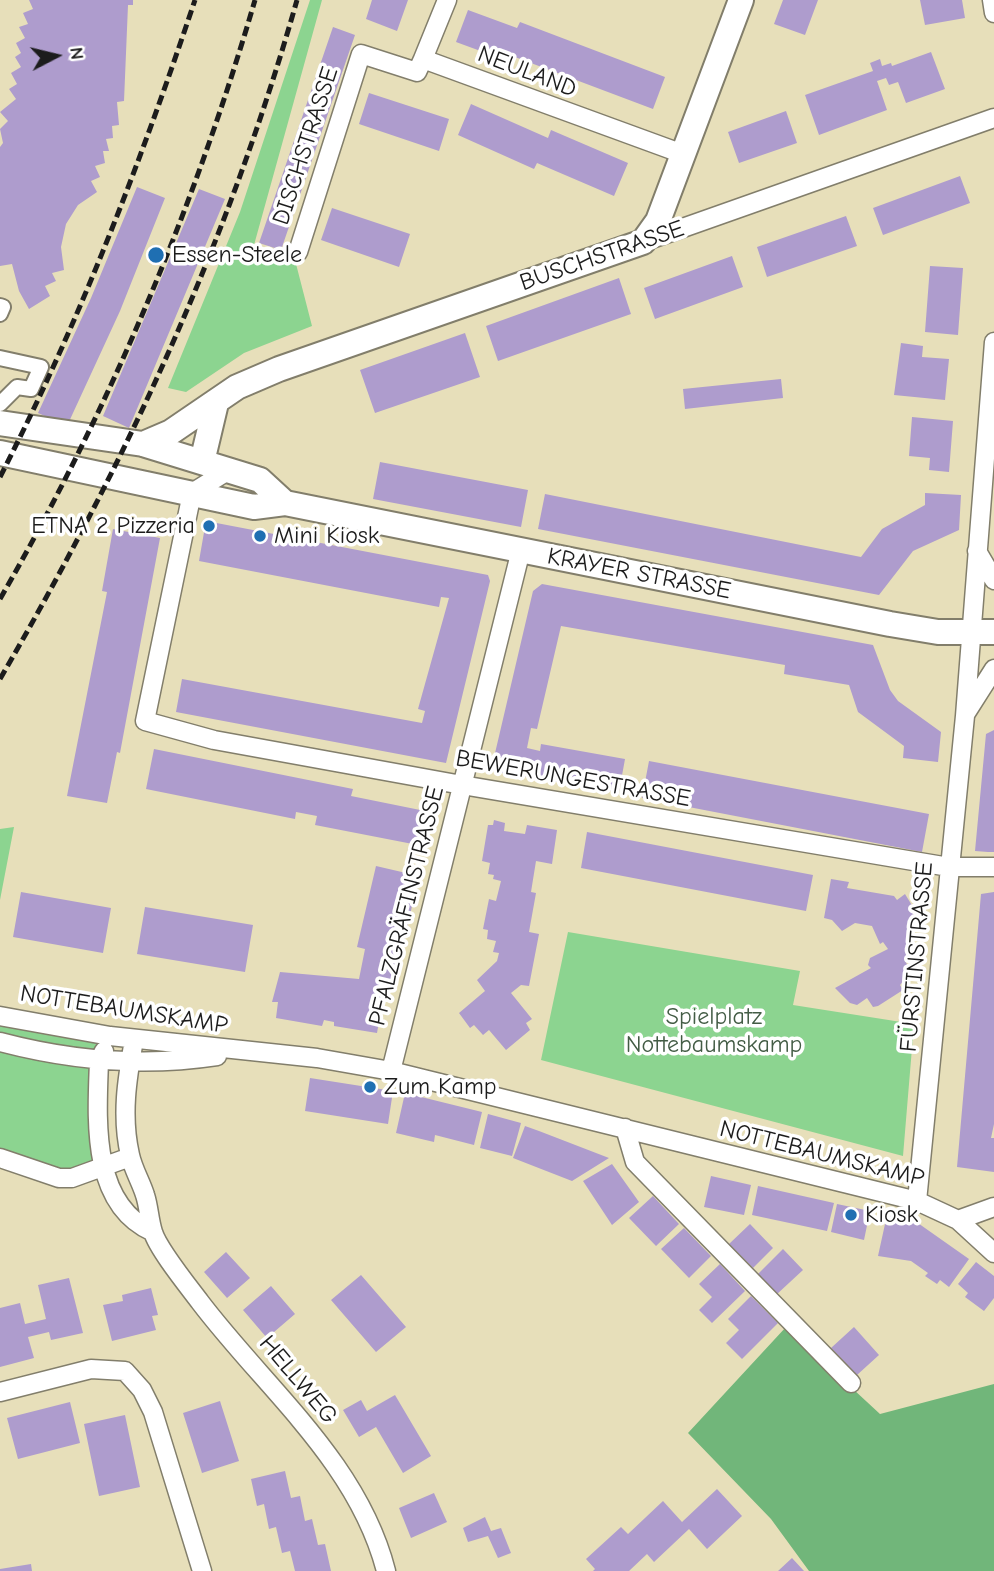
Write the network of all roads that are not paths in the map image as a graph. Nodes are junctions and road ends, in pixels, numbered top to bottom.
1 (447, 0) edge
2 (741, 0) edge
3 (992, 0) edge
4 (994, 13) edge
5 (423, 59) junction
6 (994, 118) edge
7 (683, 154) junction
8 (643, 242) junction
9 (298, 252) dead end
10 (0, 306) edge
11 (0, 314) edge
12 (994, 342) edge
13 (0, 358) edge
14 (216, 403) junction
15 (0, 418) edge
16 (144, 444) junction
17 (0, 453) edge
18 (202, 461) junction
19 (229, 470) junction
20 (153, 485) junction
21 (192, 493) junction
22 (285, 503) junction
23 (521, 550) junction
24 (977, 551) junction
25 (994, 580) edge
26 (982, 633) edge
27 (994, 669) edge
28 (965, 716) junction
29 (462, 785) junction
30 (949, 867) junction
31 (994, 867) edge
32 (0, 1016) edge
33 (110, 1036) junction
34 (134, 1040) junction
35 (0, 1042) edge
36 (241, 1052) junction
37 (99, 1061) junction
38 (130, 1062) junction
39 (391, 1071) junction
40 (625, 1128) junction
41 (131, 1157) junction
42 (0, 1158) edge
43 (102, 1167) junction
44 (917, 1201) junction
45 (994, 1207) edge
46 (958, 1220) junction
47 (153, 1232) junction
48 (994, 1252) edge
49 (851, 1383) dead end
50 (0, 1392) edge
51 (202, 1571) edge
52 (386, 1571) edge

1 - 5 street
2 - 7 main road
3 - 4 street
5 - 7 street, NEULAND
5 - 9 street, DISCHSTRASSE
6 - 8 street, BUSCHSTRASSE
7 - 8 main road
8 - 14 main road, BUSCHSTRASSE
10 - 11 street
12 - 24 street, FÜRSTINSTRASSE
13 - 15 street
14 - 16 main road, BUSCHSTRASSE
14 - 18 main road
15 - 16 main road
16 - 18 main road
17 - 20 main road, KRAYER STRASSE
18 - 19 main road
18 - 20 main road
19 - 21 street
19 - 22 main road
20 - 21 main road, KRAYER STRASSE
21 - 22 main road, KRAYER STRASSE
21 - 29 street, BEWERUNGESTRASSE
22 - 23 main road, KRAYER STRASSE
23 - 26 main road, KRAYER STRASSE
23 - 29 street, PFALZGRÄFINSTRASSE
24 - 25 street
24 - 26 street, FÜRSTINSTRASSE
26 - 28 street, FÜRSTINSTRASSE
27 - 28 street, FÜRSTINSTRASSE
28 - 30 street, FÜRSTINSTRASSE
29 - 30 street, BEWERUNGESTRASSE
29 - 39 street, PFALZGRÄFINSTRASSE
30 - 31 street, BEWERUNGESTRASSE
30 - 44 street, FÜRSTINSTRASSE
32 - 33 street, NOTTEBAUMSKAMP
33 - 34 street, NOTTEBAUMSKAMP
33 - 37 street, HELLWEG
34 - 36 street, NOTTEBAUMSKAMP
34 - 38 street, HELLWEG
35 - 37 street, NOTTEBAUMSKAMP
36 - 38 street, NOTTEBAUMSKAMP
36 - 39 street, NOTTEBAUMSKAMP
37 - 38 street, NOTTEBAUMSKAMP
37 - 43 street, HELLWEG
38 - 41 street, HELLWEG
39 - 40 street, NOTTEBAUMSKAMP
40 - 44 street, NOTTEBAUMSKAMP
40 - 49 street
41 - 43 street
41 - 47 street, HELLWEG
42 - 43 street
43 - 47 street, HELLWEG
44 - 46 street, NOTTEBAUMSKAMP
45 - 46 street
46 - 48 street, NOTTEBAUMSKAMP
47 - 52 street, HELLWEG
50 - 51 street

